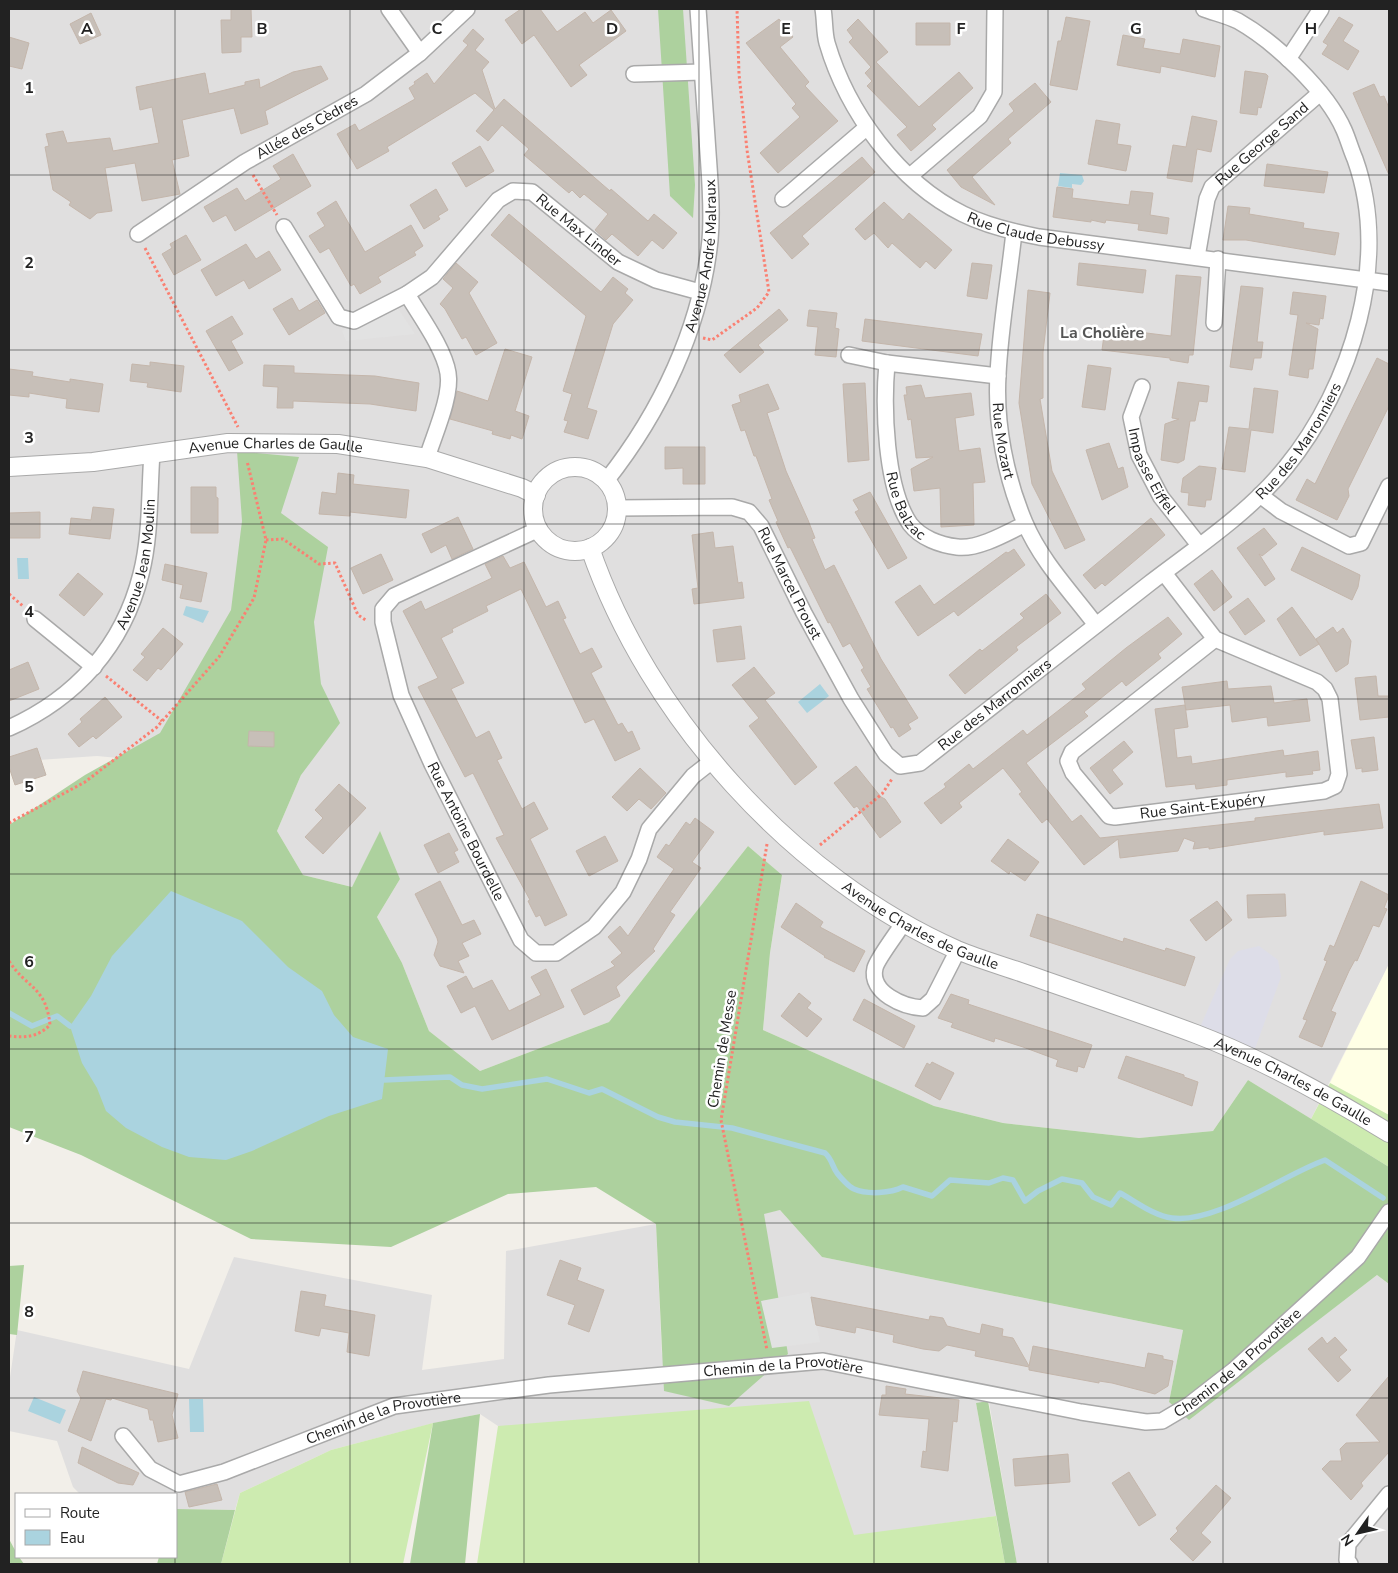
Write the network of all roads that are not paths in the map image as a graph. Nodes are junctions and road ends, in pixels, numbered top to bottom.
1 (389, 9) edge
2 (467, 9) edge
3 (698, 9) edge
4 (823, 9) edge
5 (995, 9) edge
6 (1204, 9) edge
7 (1321, 9) edge
8 (420, 53) junction
9 (1288, 59) junction
10 (702, 72) junction
11 (634, 74) dead end
12 (1320, 93) junction
13 (866, 128) junction
14 (910, 176) junction
15 (783, 199) dead end
16 (284, 227) road end
17 (1014, 232) junction
18 (138, 234) road end
19 (1197, 257) junction
20 (1218, 259) junction
21 (1366, 280) junction
22 (1389, 283) edge
23 (700, 292) junction
24 (407, 294) junction
25 (1214, 322) dead end
26 (848, 355) dead end
27 (887, 363) junction
28 (998, 376) junction
29 (1142, 386) dead end
30 (152, 452) junction
31 (427, 458) junction
32 (9, 467) edge
33 (606, 481) junction
34 (1389, 486) edge
35 (1260, 495) junction
36 (536, 496) junction
37 (617, 508) junction
38 (1025, 524) junction
39 (538, 529) junction
40 (1199, 546) junction
41 (590, 548) junction
42 (1164, 573) junction
43 (35, 619) dead end
44 (1096, 626) junction
45 (1215, 639) junction
46 (94, 667) junction
47 (9, 728) edge
48 (712, 761) junction
49 (900, 766) joint
50 (904, 922) junction
51 (958, 950) junction
52 (1389, 1133) edge
53 (1389, 1212) edge
54 (123, 1436) dead end
55 (1389, 1494) edge
56 (1350, 1564) edge

1 - 8 street
2 - 8 street, Allée des Cèdres
3 - 10 street, Avenue André Malraux
4 - 13 street, Rue Claude Debussy
5 - 14 street
6 - 9 street, Rue des Marronniers
7 - 9 street
8 - 18 street, Allée des Cèdres
9 - 12 street, Rue des Marronniers
10 - 11 street
10 - 23 street, Avenue André Malraux
12 - 19 street, Rue George Sand
12 - 21 street, Rue des Marronniers
13 - 14 street, Rue Claude Debussy
13 - 15 street
14 - 17 street, Rue Claude Debussy
16 - 24 street, Rue Max Linder
17 - 19 street, Rue Claude Debussy
17 - 28 street, Rue Mozart
19 - 20 street, Rue Claude Debussy
20 - 21 street, Rue Claude Debussy
20 - 25 street
21 - 22 street, Rue Claude Debussy
21 - 35 street, Rue des Marronniers
23 - 24 street, Rue Max Linder
23 - 33 street, Avenue André Malraux
24 - 31 street
26 - 27 street
27 - 28 street
27 - 38 street, Rue Balzac
28 - 38 street, Rue Mozart
29 - 40 street, Impasse Eiffel
30 - 31 street, Avenue Charles de Gaulle
30 - 32 street, Avenue Charles de Gaulle
30 - 46 street, Avenue Jean Moulin
31 - 36 street, Avenue Charles de Gaulle
33 - 36 street
33 - 37 street
34 - 35 street
35 - 40 street, Rue des Marronniers
36 - 39 street
37 - 41 street
37 - 49 street, Rue Marcel Proust
38 - 44 street, Rue Mozart
39 - 41 street
39 - 48 street, Rue Antoine Bourdelle
40 - 42 street, Rue des Marronniers
41 - 48 street, Avenue Charles de Gaulle
42 - 44 street, Rue des Marronniers
42 - 45 street, Rue Saint-Exupéry
43 - 46 street
44 - 49 street, Rue des Marronniers
45 - 45 street, Rue Saint-Exupéry
46 - 47 street, Avenue Jean Moulin
48 - 50 street, Avenue Charles de Gaulle
50 - 51 street, Avenue Charles de Gaulle
50 - 51 street
51 - 52 street, Avenue Charles de Gaulle
53 - 54 street, Chemin de la Provotière
55 - 56 street

